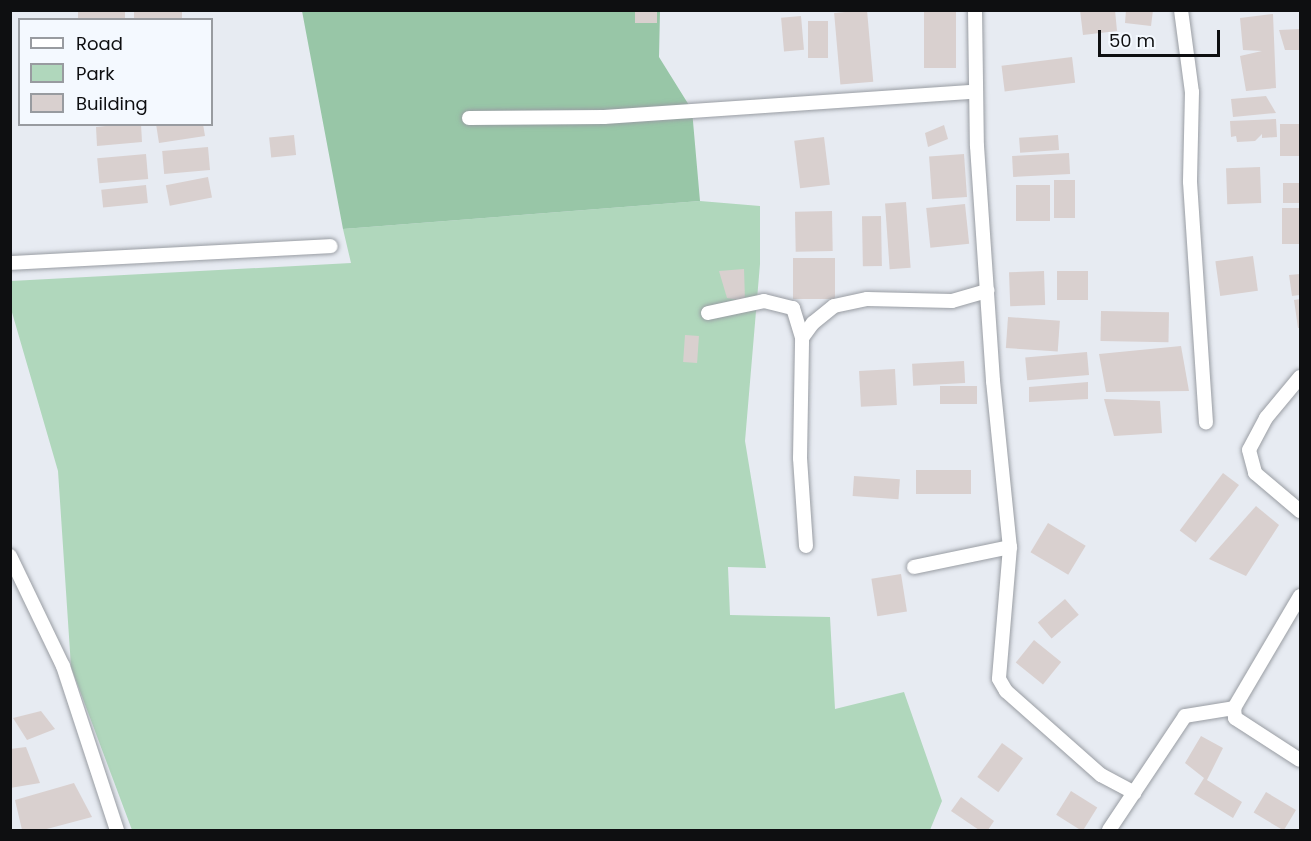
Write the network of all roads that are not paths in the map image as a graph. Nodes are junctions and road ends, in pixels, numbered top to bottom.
1 (975, 10) edge
2 (1181, 10) edge
3 (975, 93) junction
4 (469, 118) dead end
5 (331, 246) dead end
6 (10, 263) edge
7 (988, 291) junction
8 (708, 313) dead end
9 (802, 338) junction
10 (1300, 377) edge
11 (1206, 422) dead end
12 (1300, 511) edge
13 (806, 546) dead end
14 (1011, 547) junction
15 (10, 556) edge
16 (914, 567) dead end
17 (1300, 596) edge
18 (1234, 708) junction
19 (1300, 760) edge
20 (1135, 792) junction
21 (117, 831) edge
22 (1109, 831) edge

1 - 3 street
2 - 11 street
3 - 4 street
3 - 7 street
5 - 6 street
7 - 9 street
7 - 14 street
8 - 9 street
9 - 13 street
10 - 12 street
14 - 16 street
14 - 20 street
15 - 21 street
17 - 18 street
18 - 19 street
18 - 20 street
20 - 22 street

